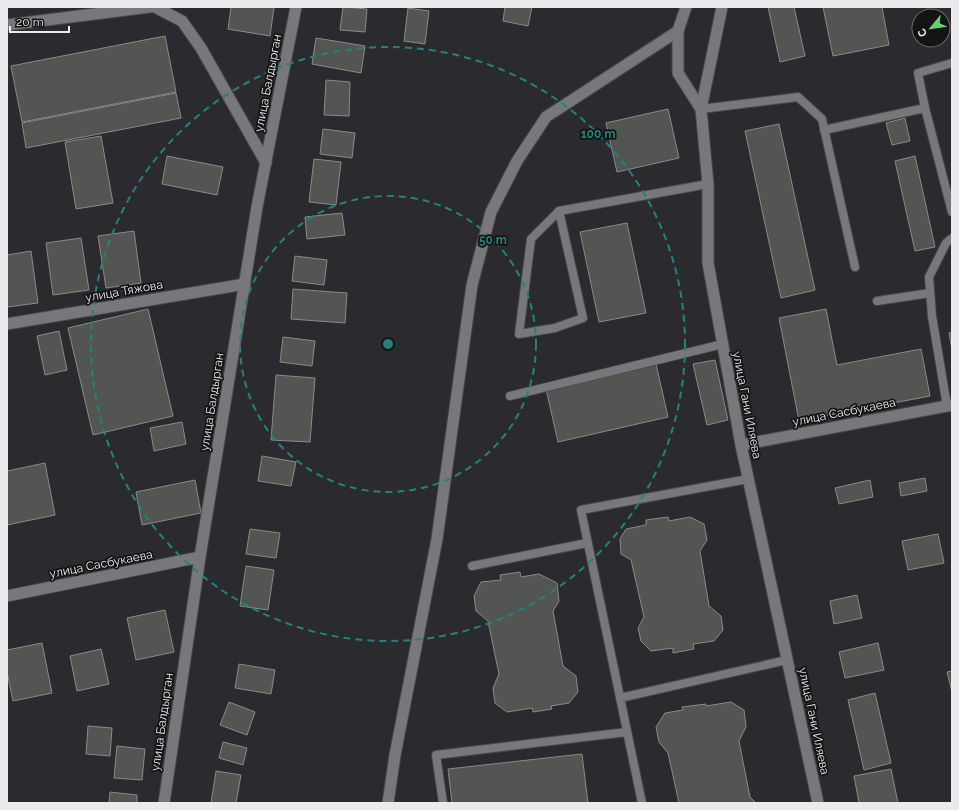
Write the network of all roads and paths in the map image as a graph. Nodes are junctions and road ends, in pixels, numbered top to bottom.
1 (150, 7) edge
2 (154, 7) edge
3 (296, 7) edge
4 (722, 7) edge
5 (685, 12) edge
6 (7, 25) edge
7 (678, 31) junction
8 (952, 63) edge
9 (701, 108) junction
10 (925, 108) junction
11 (824, 130) junction
12 (266, 163) junction
13 (708, 184) junction
14 (559, 211) junction
15 (952, 212) edge
16 (952, 238) edge
17 (855, 267) dead end
18 (245, 284) junction
19 (930, 293) junction
20 (877, 301) dead end
21 (7, 324) edge
22 (723, 344) junction
23 (510, 396) dead end
24 (950, 406) edge
25 (741, 445) junction
26 (748, 479) junction
27 (588, 543) junction
28 (200, 557) junction
29 (472, 566) dead end
30 (7, 596) edge
31 (787, 660) junction
32 (620, 698) junction
33 (627, 732) junction
34 (164, 803) edge
35 (388, 803) edge
36 (443, 803) edge
37 (642, 803) edge
38 (818, 803) edge

1 - 6 street
2 - 12 street
3 - 12 street, улица Балдырган
4 - 9 street, улица Гани Иляева
5 - 7 street
7 - 9 street
7 - 35 street
8 - 10 lane
9 - 11 lane
9 - 13 street, улица Гани Иляева
10 - 11 lane
10 - 15 lane
11 - 17 lane
12 - 18 street, улица Балдырган
13 - 14 lane
13 - 22 street, улица Гани Иляева
14 - 14 lane
16 - 19 lane
18 - 21 street, улица Тяжова
18 - 28 street, улица Балдырган
19 - 20 lane
19 - 24 lane
22 - 23 lane
22 - 25 street, улица Гани Иляева
24 - 25 street, улица Сасбукаева
25 - 26 street, улица Гани Иляева
26 - 27 lane
26 - 31 street, улица Гани Иляева
27 - 29 lane
27 - 32 lane
28 - 30 street, улица Сасбукаева
28 - 34 street, улица Балдырган
31 - 32 lane
31 - 38 street, улица Гани Иляева
32 - 33 lane
33 - 36 lane
33 - 37 lane

